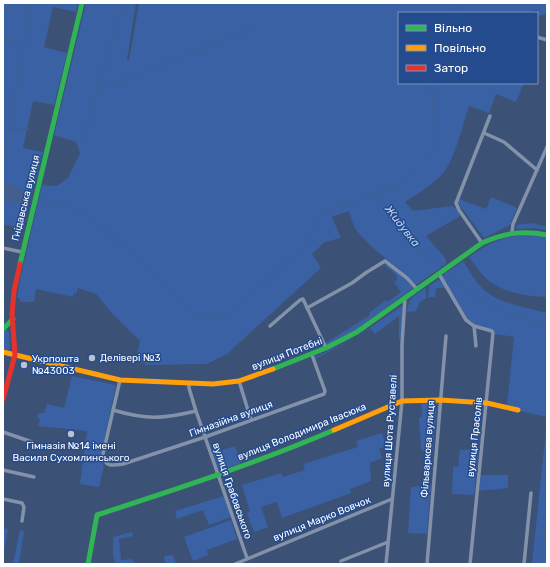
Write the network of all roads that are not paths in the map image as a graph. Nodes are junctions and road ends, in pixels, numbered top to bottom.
1 (82, 3) edge
2 (490, 116) dead end
3 (484, 132) junction
4 (547, 147) edge
5 (537, 170) junction
6 (512, 232) junction
7 (547, 235) edge
8 (482, 243) junction
9 (3, 248) edge
10 (22, 252) junction
11 (440, 273) junction
12 (417, 289) junction
13 (405, 298) junction
14 (307, 308) junction
15 (12, 319) junction
16 (270, 326) dead end
17 (474, 326) junction
18 (3, 329) edge
19 (446, 336) dead end
20 (476, 346) dead end
21 (326, 348) junction
22 (3, 352) edge
23 (15, 355) junction
24 (312, 355) junction
25 (120, 380) junction
26 (239, 381) junction
27 (189, 383) junction
28 (3, 399) edge
29 (440, 400) junction
30 (402, 401) junction
31 (487, 403) junction
32 (113, 410) junction
33 (518, 410) dead end
34 (196, 411) junction
35 (251, 420) junction
36 (3, 432) edge
37 (205, 437) junction
38 (32, 442) dead end
39 (3, 470) edge
40 (218, 474) junction
41 (34, 477) dead end
42 (531, 493) dead end
43 (392, 499) junction
44 (3, 500) edge
45 (22, 521) dead end
46 (388, 542) junction
47 (247, 558) junction
48 (340, 561) dead end
49 (88, 564) edge
50 (235, 564) edge
51 (386, 564) edge
52 (427, 564) edge
53 (470, 564) edge
54 (524, 564) edge

1 - 10 street, Гнідавська вулиця
2 - 3 street
3 - 5 street
3 - 8 street
4 - 5 street
5 - 6 street
6 - 7 street, вулиця Потебні
6 - 8 street, вулиця Потебні
8 - 11 street, вулиця Потебні
9 - 10 street
10 - 15 street, Гнідавська вулиця
11 - 12 street, вулиця Потебні
11 - 17 street
12 - 13 street, вулиця Потебні
12 - 14 street
13 - 21 street, вулиця Потебні
13 - 30 street, вулиця Шота Руставелі
14 - 16 street
14 - 21 street
15 - 18 street
15 - 23 street, Гнідавська вулиця
17 - 20 street
17 - 31 street, вулиця Прасолів
19 - 29 street, Фільваркова вулиця
21 - 24 street, вулиця Потебні
22 - 23 street, вулиця Потебні
23 - 25 street, вулиця Потебні
23 - 28 street, Гнідавська вулиця
24 - 26 street, вулиця Потебні
24 - 35 street, Гімназійна вулиця
25 - 27 street, вулиця Потебні
25 - 32 street
26 - 27 street, вулиця Потебні
26 - 35 street
27 - 34 street, вулиця Грабовського
29 - 30 street, вулиця Володимира Івасюка
29 - 31 street, вулиця Володимира Івасюка
29 - 52 street, Фільваркова вулиця
30 - 40 street, вулиця Володимира Івасюка
30 - 43 street, вулиця Шота Руставелі
31 - 33 street, вулиця Володимира Івасюка
31 - 53 street, вулиця Прасолів
32 - 34 street
32 - 37 street, Гімназійна вулиця
34 - 37 street, вулиця Грабовського
35 - 37 street, Гімназійна вулиця
36 - 38 street
37 - 40 street, вулиця Грабовського
39 - 41 street
40 - 47 street, вулиця Грабовського
40 - 49 street, вулиця Володимира Івасюка
42 - 54 street
43 - 46 street, вулиця Шота Руставелі
43 - 47 street, вулиця Марко Вовчок
44 - 45 street
46 - 48 street
46 - 51 street, вулиця Шота Руставелі
47 - 50 street, вулиця Марко Вовчок

